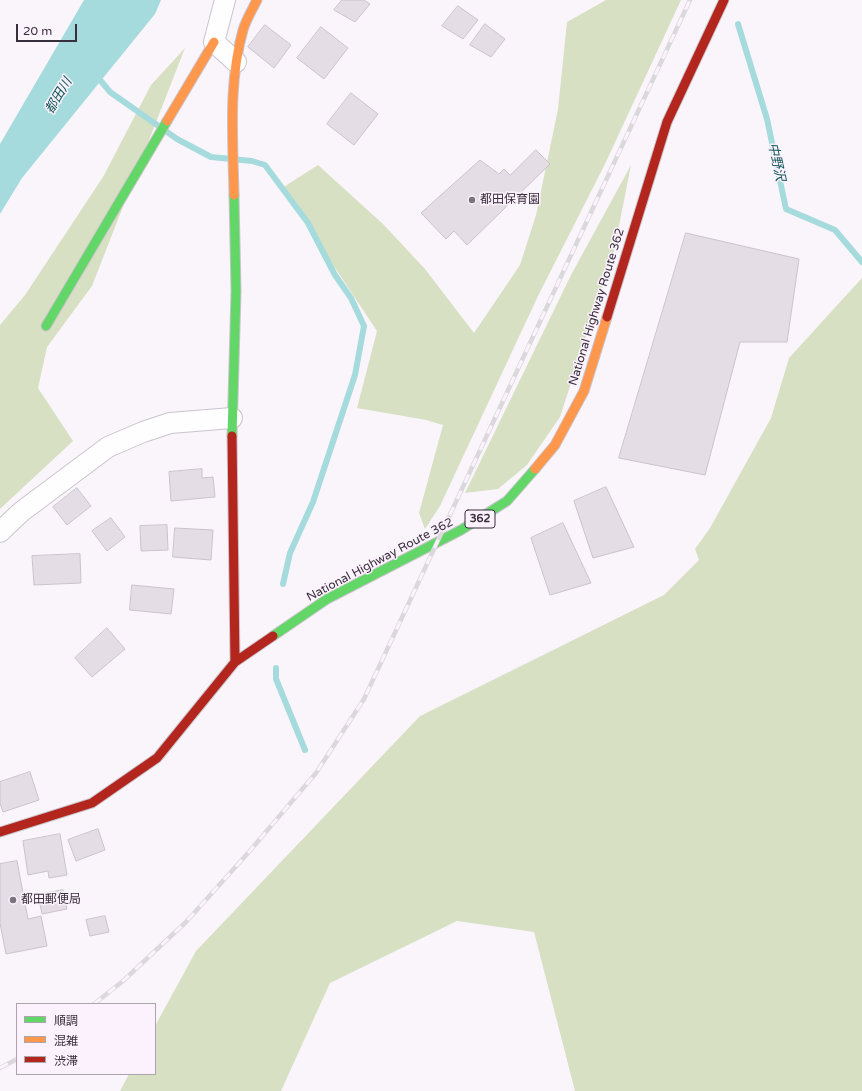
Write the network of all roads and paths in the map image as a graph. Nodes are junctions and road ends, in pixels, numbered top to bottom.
1 (225, 0) edge
2 (257, 0) edge
3 (724, 0) edge
4 (214, 42) junction
5 (236, 62) junction
6 (46, 326) dead end
7 (232, 418) junction
8 (0, 532) edge
9 (235, 662) junction
10 (0, 832) edge

1 - 4 street
2 - 5 main road
3 - 9 main road, National Highway Route 362 / 362
4 - 5 street
4 - 6 main road
5 - 7 main road
7 - 8 street
7 - 9 main road
9 - 10 main road, National Highway Route 362 / 362

